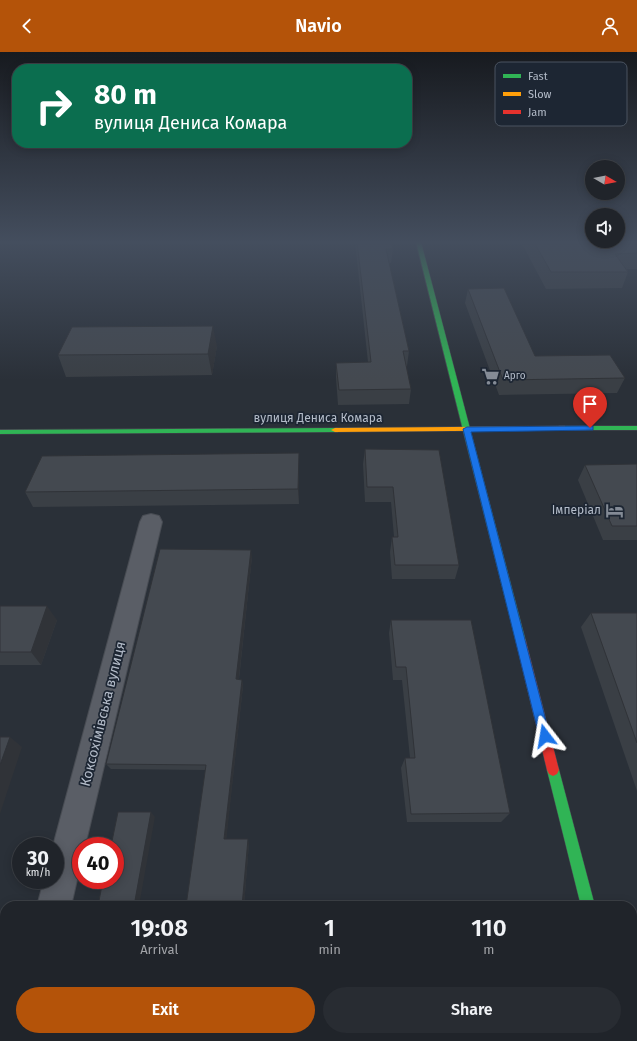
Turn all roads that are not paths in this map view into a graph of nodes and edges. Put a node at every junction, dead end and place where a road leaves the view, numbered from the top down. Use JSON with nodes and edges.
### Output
{"nodes":[{"id":1,"x":430,"y":288,"type":"edge"},
{"id":2,"x":637,"y":428,"type":"edge"},
{"id":3,"x":467,"y":429,"type":"junction"},
{"id":4,"x":0,"y":432,"type":"edge"},
{"id":5,"x":151,"y":522,"type":"dead end"},
{"id":6,"x":55,"y":901,"type":"edge"},
{"id":7,"x":587,"y":901,"type":"edge"}],
"edges":[{"from":1,"to":3,"type":"street"},
{"from":2,"to":3,"type":"street","name":"вулиця Дениса Комара"},
{"from":3,"to":4,"type":"street","name":"вулиця Дениса Комара"},
{"from":3,"to":7,"type":"street"},
{"from":5,"to":6,"type":"street","name":"Коксохімівська вулиця"}]}
